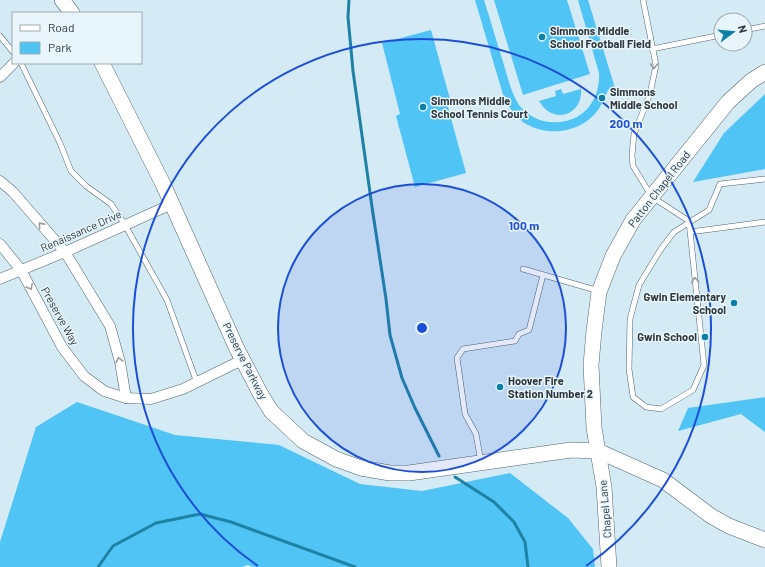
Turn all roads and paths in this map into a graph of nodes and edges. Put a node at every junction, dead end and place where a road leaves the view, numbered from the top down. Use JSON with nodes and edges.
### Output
{"nodes":[{"id":1,"x":62,"y":0,"type":"edge"},
{"id":2,"x":643,"y":0,"type":"edge"},
{"id":3,"x":71,"y":12,"type":"edge"},
{"id":4,"x":765,"y":26,"type":"edge"},
{"id":5,"x":753,"y":28,"type":"edge"},
{"id":6,"x":0,"y":36,"type":"edge"},
{"id":7,"x":713,"y":37,"type":"edge"},
{"id":8,"x":652,"y":49,"type":"junction"},
{"id":9,"x":12,"y":51,"type":"edge"},
{"id":10,"x":13,"y":64,"type":"edge"},
{"id":11,"x":21,"y":64,"type":"edge"},
{"id":12,"x":103,"y":64,"type":"edge"},
{"id":13,"x":765,"y":72,"type":"edge"},
{"id":14,"x":0,"y":77,"type":"edge"},
{"id":15,"x":765,"y":179,"type":"edge"},
{"id":16,"x":0,"y":181,"type":"edge"},
{"id":17,"x":652,"y":197,"type":"junction"},
{"id":18,"x":172,"y":204,"type":"junction"},
{"id":19,"x":689,"y":221,"type":"junction"},
{"id":20,"x":765,"y":222,"type":"edge"},
{"id":21,"x":125,"y":225,"type":"junction"},
{"id":22,"x":690,"y":232,"type":"junction"},
{"id":23,"x":0,"y":244,"type":"edge"},
{"id":24,"x":65,"y":252,"type":"junction"},
{"id":25,"x":523,"y":269,"type":"dead end"},
{"id":26,"x":21,"y":270,"type":"junction"},
{"id":27,"x":543,"y":275,"type":"junction"},
{"id":28,"x":0,"y":279,"type":"edge"},
{"id":29,"x":599,"y":292,"type":"junction"},
{"id":30,"x":242,"y":360,"type":"junction"},
{"id":31,"x":196,"y":382,"type":"junction"},
{"id":32,"x":126,"y":398,"type":"junction"},
{"id":33,"x":598,"y":451,"type":"junction"},
{"id":34,"x":482,"y":463,"type":"junction"},
{"id":35,"x":765,"y":540,"type":"edge"},
{"id":36,"x":609,"y":567,"type":"edge"}],
"edges":[{"from":1,"to":3,"type":"street"},
{"from":2,"to":8,"type":"lane"},
{"from":4,"to":5,"type":"lane"},
{"from":6,"to":9,"type":"lane"},
{"from":7,"to":8,"type":"lane"},
{"from":8,"to":17,"type":"lane","one_way":true},
{"from":10,"to":14,"type":"street"},
{"from":11,"to":21,"type":"lane"},
{"from":12,"to":18,"type":"street","name":"Preserve Parkway"},
{"from":13,"to":17,"type":"street","name":"Patton Chapel Road"},
{"from":15,"to":19,"type":"lane"},
{"from":24,"to":16,"type":"street","one_way":true},
{"from":17,"to":19,"type":"lane"},
{"from":17,"to":29,"type":"street","name":"Patton Chapel Road"},
{"from":18,"to":21,"type":"street","name":"Renaissance Drive"},
{"from":18,"to":30,"type":"street","name":"Preserve Parkway"},
{"from":19,"to":22,"type":"lane"},
{"from":19,"to":22,"type":"lane","one_way":true},
{"from":20,"to":22,"type":"lane"},
{"from":21,"to":24,"type":"street","name":"Renaissance Drive"},
{"from":21,"to":31,"type":"lane"},
{"from":23,"to":26,"type":"street","name":"Preserve Way"},
{"from":24,"to":26,"type":"street","name":"Renaissance Drive"},
{"from":32,"to":24,"type":"street","one_way":true},
{"from":25,"to":27,"type":"lane"},
{"from":26,"to":28,"type":"street","name":"Renaissance Drive"},
{"from":26,"to":32,"type":"street","name":"Preserve Way","one_way":true},
{"from":27,"to":29,"type":"lane"},
{"from":27,"to":34,"type":"lane"},
{"from":29,"to":33,"type":"street","name":"Patton Chapel Road"},
{"from":30,"to":31,"type":"street","name":"Preserve Way"},
{"from":30,"to":34,"type":"street","name":"Preserve Parkway"},
{"from":31,"to":32,"type":"street","name":"Preserve Way"},
{"from":33,"to":34,"type":"street","name":"Preserve Parkway"},
{"from":33,"to":35,"type":"street"},
{"from":33,"to":36,"type":"street","name":"Chapel Lane"}]}
